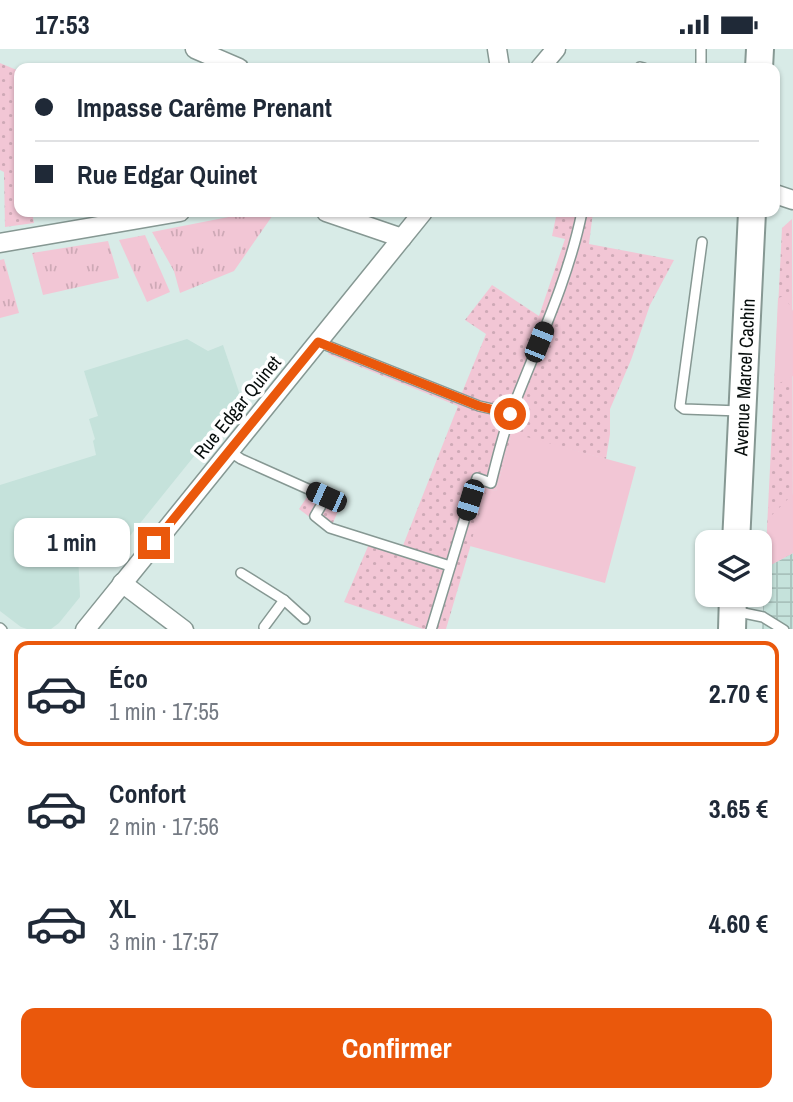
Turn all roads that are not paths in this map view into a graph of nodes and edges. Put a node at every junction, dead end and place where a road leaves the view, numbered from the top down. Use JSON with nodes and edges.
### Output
{"nodes":[{"id":1,"x":195,"y":49,"type":"edge"},
{"id":2,"x":556,"y":49,"type":"edge"},
{"id":3,"x":227,"y":63,"type":"edge"},
{"id":4,"x":544,"y":63,"type":"edge"},
{"id":5,"x":151,"y":217,"type":"edge"},
{"id":6,"x":341,"y":217,"type":"edge"},
{"id":7,"x":419,"y":217,"type":"edge"},
{"id":8,"x":581,"y":217,"type":"edge"},
{"id":9,"x":752,"y":217,"type":"edge"},
{"id":10,"x":402,"y":237,"type":"junction"},
{"id":11,"x":702,"y":242,"type":"dead end"},
{"id":12,"x":0,"y":243,"type":"edge"},
{"id":13,"x":318,"y":342,"type":"junction"},
{"id":14,"x":742,"y":412,"type":"junction"},
{"id":15,"x":510,"y":414,"type":"junction"},
{"id":16,"x":229,"y":451,"type":"junction"},
{"id":17,"x":737,"y":530,"type":"edge"},
{"id":18,"x":450,"y":566,"type":"junction"},
{"id":19,"x":241,"y":573,"type":"dead end"},
{"id":20,"x":122,"y":583,"type":"junction"},
{"id":21,"x":284,"y":600,"type":"junction"},
{"id":22,"x":733,"y":612,"type":"edge"},
{"id":23,"x":305,"y":619,"type":"dead end"},
{"id":24,"x":264,"y":627,"type":"dead end"},
{"id":25,"x":85,"y":629,"type":"edge"},
{"id":26,"x":184,"y":629,"type":"edge"},
{"id":27,"x":431,"y":629,"type":"edge"},
{"id":28,"x":784,"y":629,"type":"edge"}],
"edges":[{"from":1,"to":3,"type":"street"},
{"from":2,"to":4,"type":"street"},
{"from":5,"to":12,"type":"street"},
{"from":6,"to":10,"type":"street"},
{"from":7,"to":10,"type":"street","name":"Rue Edgar Quinet"},
{"from":8,"to":15,"type":"lane"},
{"from":9,"to":14,"type":"street","name":"Avenue Marcel Cachin"},
{"from":10,"to":13,"type":"street","name":"Rue Edgar Quinet"},
{"from":11,"to":14,"type":"lane"},
{"from":13,"to":15,"type":"lane"},
{"from":13,"to":16,"type":"street","name":"Rue Edgar Quinet"},
{"from":14,"to":17,"type":"street","name":"Avenue Marcel Cachin"},
{"from":15,"to":18,"type":"lane"},
{"from":16,"to":18,"type":"lane"},
{"from":16,"to":20,"type":"street","name":"Rue Edgar Quinet"},
{"from":18,"to":27,"type":"lane"},
{"from":19,"to":21,"type":"lane"},
{"from":20,"to":25,"type":"street","name":"Rue Edgar Quinet"},
{"from":20,"to":26,"type":"street"},
{"from":21,"to":23,"type":"lane"},
{"from":21,"to":24,"type":"lane"},
{"from":22,"to":28,"type":"lane"}]}
